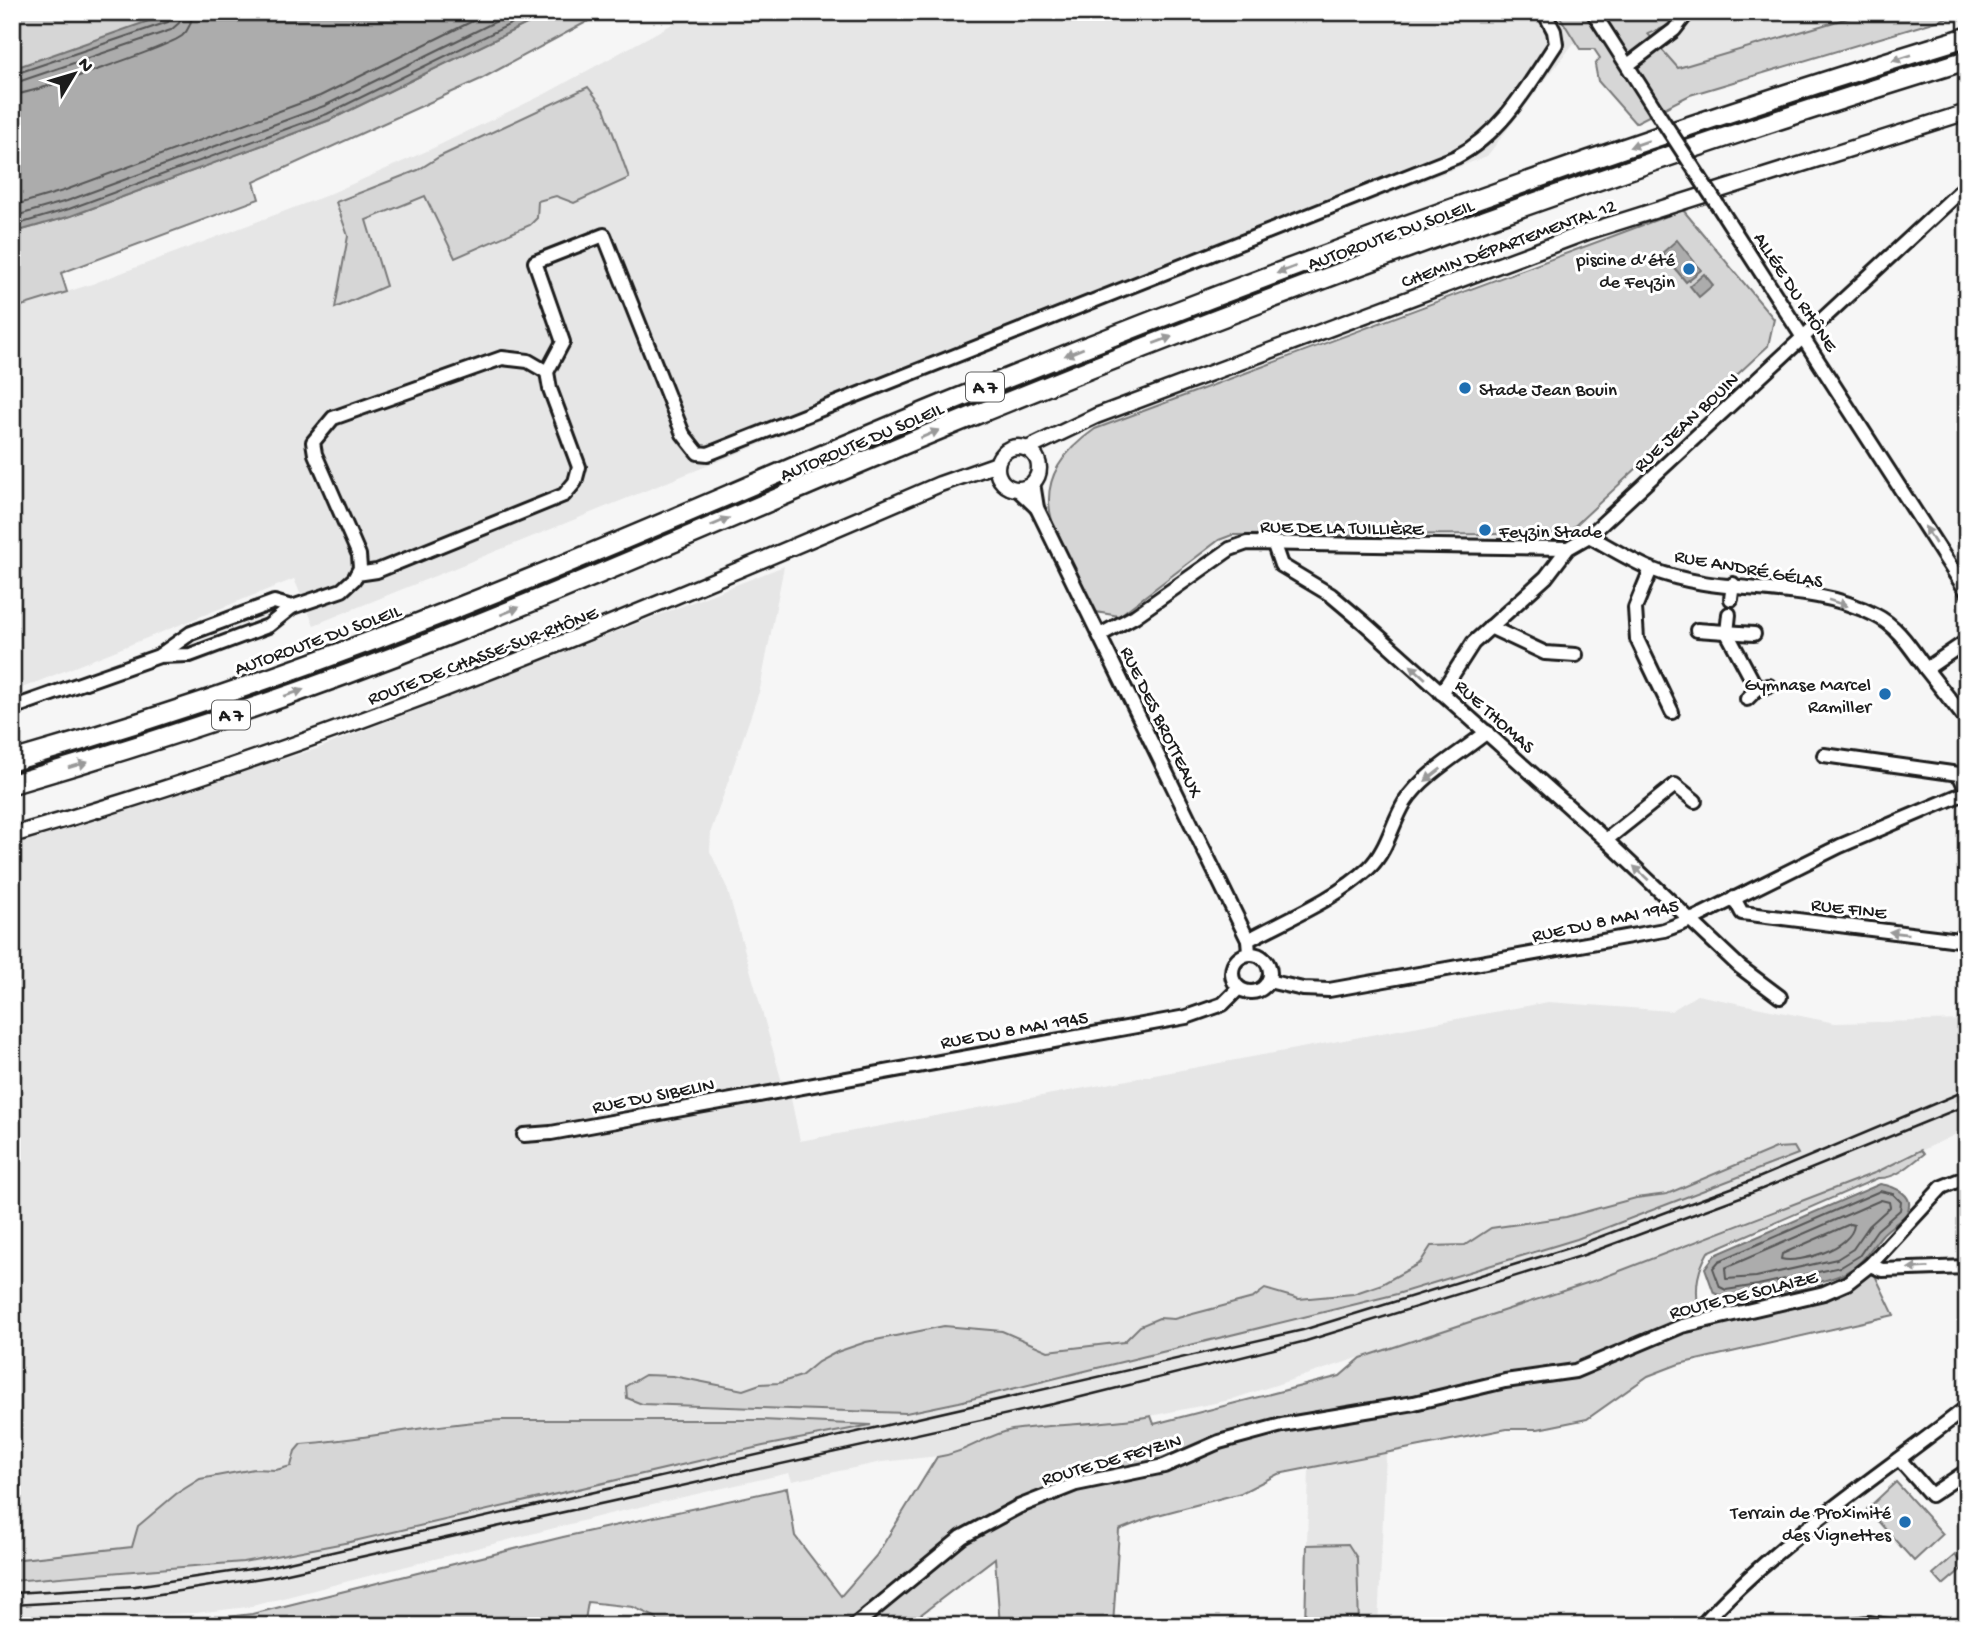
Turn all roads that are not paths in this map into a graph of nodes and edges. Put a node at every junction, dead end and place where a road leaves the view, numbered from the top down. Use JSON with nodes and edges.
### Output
{"nodes":[{"id":1,"x":1544,"y":12,"type":"edge"},
{"id":2,"x":1593,"y":12,"type":"edge"},
{"id":3,"x":1688,"y":12,"type":"edge"},
{"id":4,"x":1967,"y":37,"type":"edge"},
{"id":5,"x":1967,"y":60,"type":"edge"},
{"id":6,"x":1628,"y":65,"type":"junction"},
{"id":7,"x":1967,"y":112,"type":"edge"},
{"id":8,"x":1967,"y":185,"type":"edge"},
{"id":9,"x":1805,"y":337,"type":"junction"},
{"id":10,"x":548,"y":372,"type":"junction"},
{"id":11,"x":1069,"y":429,"type":"junction"},
{"id":12,"x":1027,"y":449,"type":"junction"},
{"id":13,"x":998,"y":464,"type":"junction"},
{"id":14,"x":1039,"y":465,"type":"junction"},
{"id":15,"x":954,"y":479,"type":"junction"},
{"id":16,"x":1000,"y":480,"type":"junction"},
{"id":17,"x":1033,"y":483,"type":"junction"},
{"id":18,"x":1018,"y":490,"type":"junction"},
{"id":19,"x":1037,"y":508,"type":"junction"},
{"id":20,"x":1589,"y":536,"type":"junction"},
{"id":21,"x":1274,"y":545,"type":"junction"},
{"id":22,"x":1568,"y":548,"type":"junction"},
{"id":23,"x":1651,"y":569,"type":"junction"},
{"id":24,"x":357,"y":573,"type":"junction"},
{"id":25,"x":1733,"y":584,"type":"junction"},
{"id":26,"x":1967,"y":593,"type":"edge"},
{"id":27,"x":1731,"y":599,"type":"dead end"},
{"id":28,"x":292,"y":607,"type":"junction"},
{"id":29,"x":1729,"y":614,"type":"dead end"},
{"id":30,"x":1490,"y":627,"type":"junction"},
{"id":31,"x":1697,"y":630,"type":"dead end"},
{"id":32,"x":1727,"y":633,"type":"junction"},
{"id":33,"x":1754,"y":634,"type":"dead end"},
{"id":34,"x":1100,"y":635,"type":"junction"},
{"id":35,"x":1967,"y":641,"type":"edge"},
{"id":36,"x":1576,"y":654,"type":"dead end"},
{"id":37,"x":159,"y":656,"type":"junction"},
{"id":38,"x":1926,"y":669,"type":"junction"},
{"id":39,"x":1441,"y":693,"type":"junction"},
{"id":40,"x":1746,"y":699,"type":"dead end"},
{"id":41,"x":12,"y":708,"type":"edge"},
{"id":42,"x":1672,"y":712,"type":"dead end"},
{"id":43,"x":1967,"y":721,"type":"edge"},
{"id":44,"x":1487,"y":732,"type":"junction"},
{"id":45,"x":1825,"y":755,"type":"dead end"},
{"id":46,"x":12,"y":761,"type":"edge"},
{"id":47,"x":12,"y":784,"type":"edge"},
{"id":48,"x":1967,"y":791,"type":"edge"},
{"id":49,"x":1695,"y":801,"type":"dead end"},
{"id":50,"x":12,"y":835,"type":"edge"},
{"id":51,"x":1606,"y":840,"type":"junction"},
{"id":52,"x":1734,"y":898,"type":"junction"},
{"id":53,"x":1691,"y":920,"type":"junction"},
{"id":54,"x":1967,"y":941,"type":"edge"},
{"id":55,"x":1248,"y":947,"type":"junction"},
{"id":56,"x":1268,"y":981,"type":"junction"},
{"id":57,"x":1239,"y":988,"type":"junction"},
{"id":58,"x":1780,"y":997,"type":"dead end"},
{"id":59,"x":789,"y":1088,"type":"joint"},
{"id":60,"x":524,"y":1135,"type":"dead end"},
{"id":61,"x":1967,"y":1177,"type":"edge"},
{"id":62,"x":1870,"y":1265,"type":"junction"},
{"id":63,"x":1967,"y":1267,"type":"edge"},
{"id":64,"x":1536,"y":1378,"type":"joint"},
{"id":65,"x":1967,"y":1407,"type":"edge"},
{"id":66,"x":1899,"y":1459,"type":"junction"},
{"id":67,"x":1967,"y":1471,"type":"edge"},
{"id":68,"x":854,"y":1626,"type":"edge"},
{"id":69,"x":1701,"y":1626,"type":"edge"},
{"id":70,"x":1842,"y":1626,"type":"edge"},
{"id":71,"x":1888,"y":1626,"type":"edge"}],
"edges":[{"from":1,"to":10,"type":"street"},
{"from":2,"to":6,"type":"street","name":"ALLÉE DU RHÔNE"},
{"from":3,"to":6,"type":"street"},
{"from":4,"to":46,"type":"highway","name":"AUTOROUTE DU SOLEIL","number":"A 7","one_way":true},
{"from":47,"to":5,"type":"highway","name":"AUTOROUTE DU SOLEIL","number":"A 7","one_way":true},
{"from":6,"to":9,"type":"street","name":"ALLÉE DU RHÔNE","bridge":true},
{"from":7,"to":11,"type":"main road","name":"CHEMIN DÉPARTEMENTAL 12"},
{"from":8,"to":9,"type":"street","name":"RUE JEAN BOUIN"},
{"from":9,"to":20,"type":"street","name":"RUE JEAN BOUIN"},
{"from":26,"to":9,"type":"street","name":"ALLÉE DU RHÔNE","one_way":true},
{"from":10,"to":24,"type":"street"},
{"from":10,"to":24,"type":"street"},
{"from":11,"to":12,"type":"main road","name":"CHEMIN DÉPARTEMENTAL 12"},
{"from":11,"to":14,"type":"main road","name":"CHEMIN DÉPARTEMENTAL 12"},
{"from":12,"to":13,"type":"main road"},
{"from":12,"to":14,"type":"main road"},
{"from":13,"to":15,"type":"main road","name":"ROUTE DE CHASSE-SUR-RHÔNE"},
{"from":13,"to":16,"type":"main road"},
{"from":14,"to":17,"type":"main road"},
{"from":15,"to":16,"type":"main road","name":"ROUTE DE CHASSE-SUR-RHÔNE"},
{"from":15,"to":50,"type":"main road","name":"ROUTE DE CHASSE-SUR-RHÔNE"},
{"from":16,"to":18,"type":"main road"},
{"from":17,"to":18,"type":"main road"},
{"from":17,"to":19,"type":"street","name":"RUE DES BROTTEAUX"},
{"from":18,"to":19,"type":"street","name":"RUE DES BROTTEAUX"},
{"from":19,"to":34,"type":"street","name":"RUE DES BROTTEAUX"},
{"from":20,"to":22,"type":"street","name":"RUE JEAN BOUIN"},
{"from":20,"to":23,"type":"street","name":"RUE ANDRÉ GÉLAS"},
{"from":21,"to":22,"type":"street","name":"RUE DE LA TUILLIÈRE"},
{"from":21,"to":34,"type":"street","name":"RUE DE LA TUILLIÈRE"},
{"from":39,"to":21,"type":"street","name":"RUE THOMAS","one_way":true},
{"from":22,"to":30,"type":"street","name":"RUE JEAN BOUIN"},
{"from":23,"to":25,"type":"street","name":"RUE ANDRÉ GÉLAS"},
{"from":23,"to":42,"type":"street"},
{"from":24,"to":28,"type":"street"},
{"from":25,"to":27,"type":"street"},
{"from":25,"to":38,"type":"street","name":"RUE ANDRÉ GÉLAS","one_way":true},
{"from":28,"to":37,"type":"street"},
{"from":28,"to":37,"type":"street"},
{"from":29,"to":32,"type":"street"},
{"from":30,"to":36,"type":"street"},
{"from":30,"to":39,"type":"street","name":"RUE JEAN BOUIN"},
{"from":31,"to":32,"type":"street"},
{"from":32,"to":33,"type":"street"},
{"from":32,"to":40,"type":"street"},
{"from":34,"to":55,"type":"street","name":"RUE DES BROTTEAUX"},
{"from":35,"to":38,"type":"street"},
{"from":37,"to":41,"type":"street"},
{"from":38,"to":43,"type":"street","name":"RUE ANDRÉ GÉLAS"},
{"from":39,"to":44,"type":"street","name":"RUE THOMAS"},
{"from":44,"to":51,"type":"street","name":"RUE THOMAS"},
{"from":44,"to":55,"type":"street","one_way":true},
{"from":45,"to":48,"type":"street"},
{"from":48,"to":52,"type":"street","name":"RUE DU 8 MAI 1945"},
{"from":49,"to":51,"type":"street"},
{"from":53,"to":51,"type":"street","name":"RUE THOMAS","one_way":true},
{"from":52,"to":53,"type":"street","name":"RUE DU 8 MAI 1945"},
{"from":54,"to":52,"type":"street","name":"RUE FINE","one_way":true},
{"from":53,"to":56,"type":"street","name":"RUE DU 8 MAI 1945"},
{"from":53,"to":58,"type":"street","name":"RUE THOMAS"},
{"from":55,"to":56,"type":"street"},
{"from":55,"to":57,"type":"street"},
{"from":56,"to":57,"type":"street"},
{"from":57,"to":59,"type":"street","name":"RUE DU 8 MAI 1945"},
{"from":59,"to":60,"type":"street","name":"RUE DU SIBELIN"},
{"from":61,"to":62,"type":"street","name":"ROUTE DE SOLAIZE"},
{"from":63,"to":62,"type":"street","one_way":true},
{"from":62,"to":64,"type":"street","name":"ROUTE DE SOLAIZE"},
{"from":64,"to":68,"type":"street","name":"ROUTE DE FEYZIN"},
{"from":65,"to":66,"type":"street"},
{"from":66,"to":67,"type":"street"},
{"from":66,"to":69,"type":"street"},
{"from":70,"to":71,"type":"street"}]}
